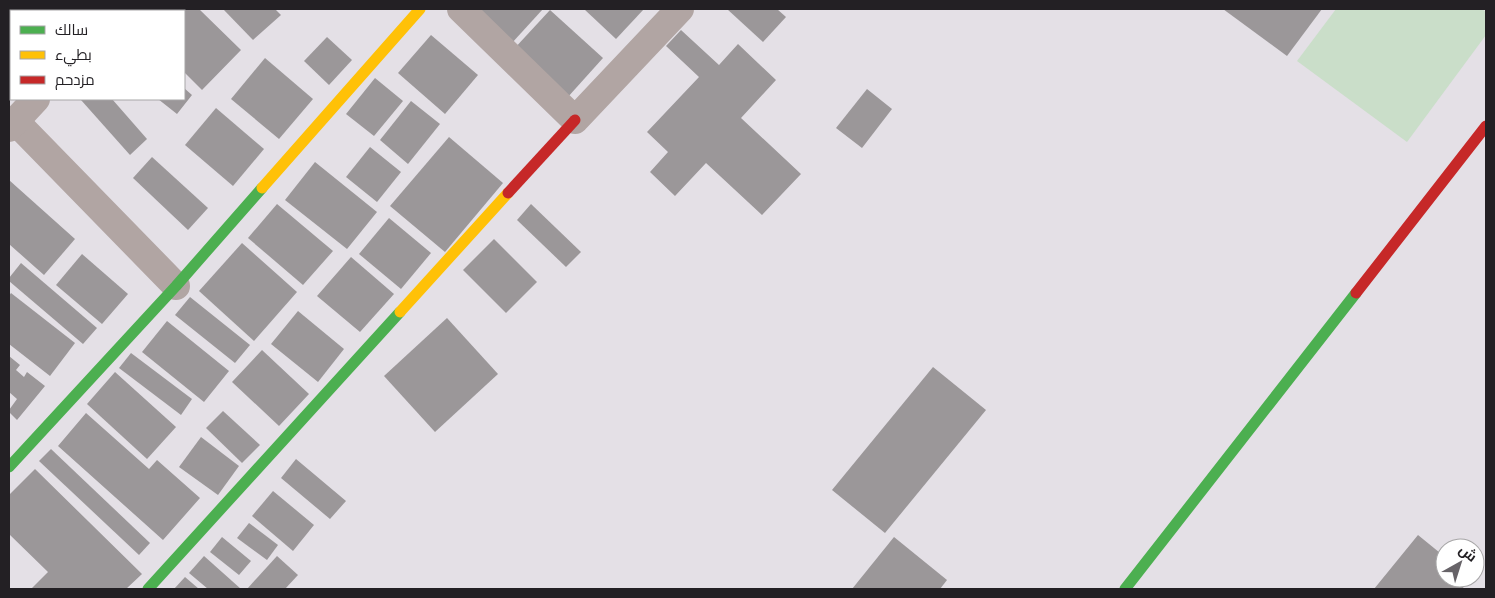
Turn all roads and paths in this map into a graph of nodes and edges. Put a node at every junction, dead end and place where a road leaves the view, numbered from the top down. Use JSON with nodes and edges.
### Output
{"nodes":[{"id":1,"x":420,"y":9,"type":"edge"},
{"id":2,"x":461,"y":9,"type":"edge"},
{"id":3,"x":680,"y":9,"type":"edge"},
{"id":4,"x":35,"y":100,"type":"edge"},
{"id":5,"x":575,"y":120,"type":"junction"},
{"id":6,"x":12,"y":124,"type":"edge"},
{"id":7,"x":1486,"y":126,"type":"edge"},
{"id":8,"x":176,"y":286,"type":"junction"},
{"id":9,"x":9,"y":467,"type":"edge"},
{"id":10,"x":148,"y":589,"type":"edge"},
{"id":11,"x":1125,"y":589,"type":"edge"}],
"edges":[{"from":1,"to":8,"type":"street"},
{"from":2,"to":5,"type":"street"},
{"from":3,"to":5,"type":"street"},
{"from":4,"to":6,"type":"street"},
{"from":5,"to":10,"type":"street"},
{"from":6,"to":8,"type":"street"},
{"from":7,"to":11,"type":"street"},
{"from":8,"to":9,"type":"street"}]}
